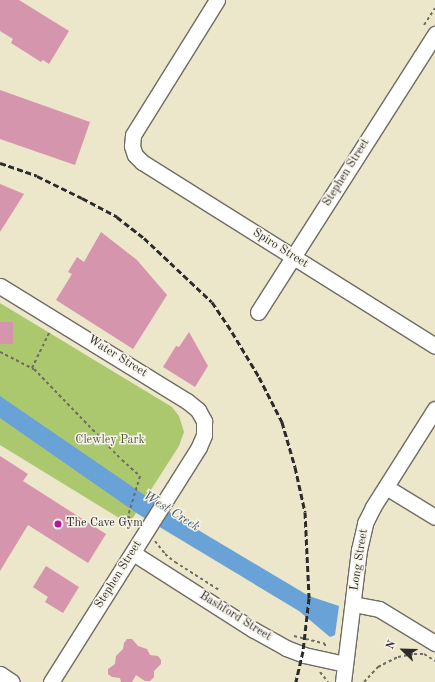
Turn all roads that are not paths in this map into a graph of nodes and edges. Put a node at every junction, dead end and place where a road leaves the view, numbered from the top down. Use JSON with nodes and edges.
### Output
{"nodes":[{"id":1,"x":217,"y":0,"type":"edge"},
{"id":2,"x":435,"y":34,"type":"edge"},
{"id":3,"x":293,"y":257,"type":"junction"},
{"id":4,"x":0,"y":286,"type":"edge"},
{"id":5,"x":258,"y":312,"type":"dead end"},
{"id":6,"x":435,"y":346,"type":"edge"},
{"id":7,"x":435,"y":409,"type":"edge"},
{"id":8,"x":199,"y":447,"type":"joint"},
{"id":9,"x":386,"y":487,"type":"junction"},
{"id":10,"x":435,"y":517,"type":"edge"},
{"id":11,"x":133,"y":553,"type":"junction"},
{"id":12,"x":353,"y":604,"type":"junction"},
{"id":13,"x":435,"y":643,"type":"edge"},
{"id":14,"x":345,"y":664,"type":"junction"},
{"id":15,"x":0,"y":674,"type":"edge"},
{"id":16,"x":12,"y":682,"type":"edge"},
{"id":17,"x":51,"y":682,"type":"edge"},
{"id":18,"x":343,"y":682,"type":"edge"}],
"edges":[{"from":1,"to":3,"type":"street","name":"Spiro Street"},
{"from":2,"to":3,"type":"street","name":"Stephen Street"},
{"from":3,"to":5,"type":"street","name":"Stephen Street"},
{"from":3,"to":6,"type":"street","name":"Spiro Street"},
{"from":4,"to":8,"type":"street","name":"Water Street"},
{"from":7,"to":9,"type":"street","name":"Long Street"},
{"from":8,"to":11,"type":"street","name":"Stephen Street"},
{"from":9,"to":10,"type":"street"},
{"from":9,"to":12,"type":"street","name":"Long Street"},
{"from":11,"to":14,"type":"street","name":"Bashford Street"},
{"from":11,"to":17,"type":"street","name":"Stephen Street"},
{"from":12,"to":13,"type":"street"},
{"from":12,"to":14,"type":"street","name":"Long Street"},
{"from":14,"to":18,"type":"street","name":"Long Street"},
{"from":15,"to":16,"type":"street"}]}
